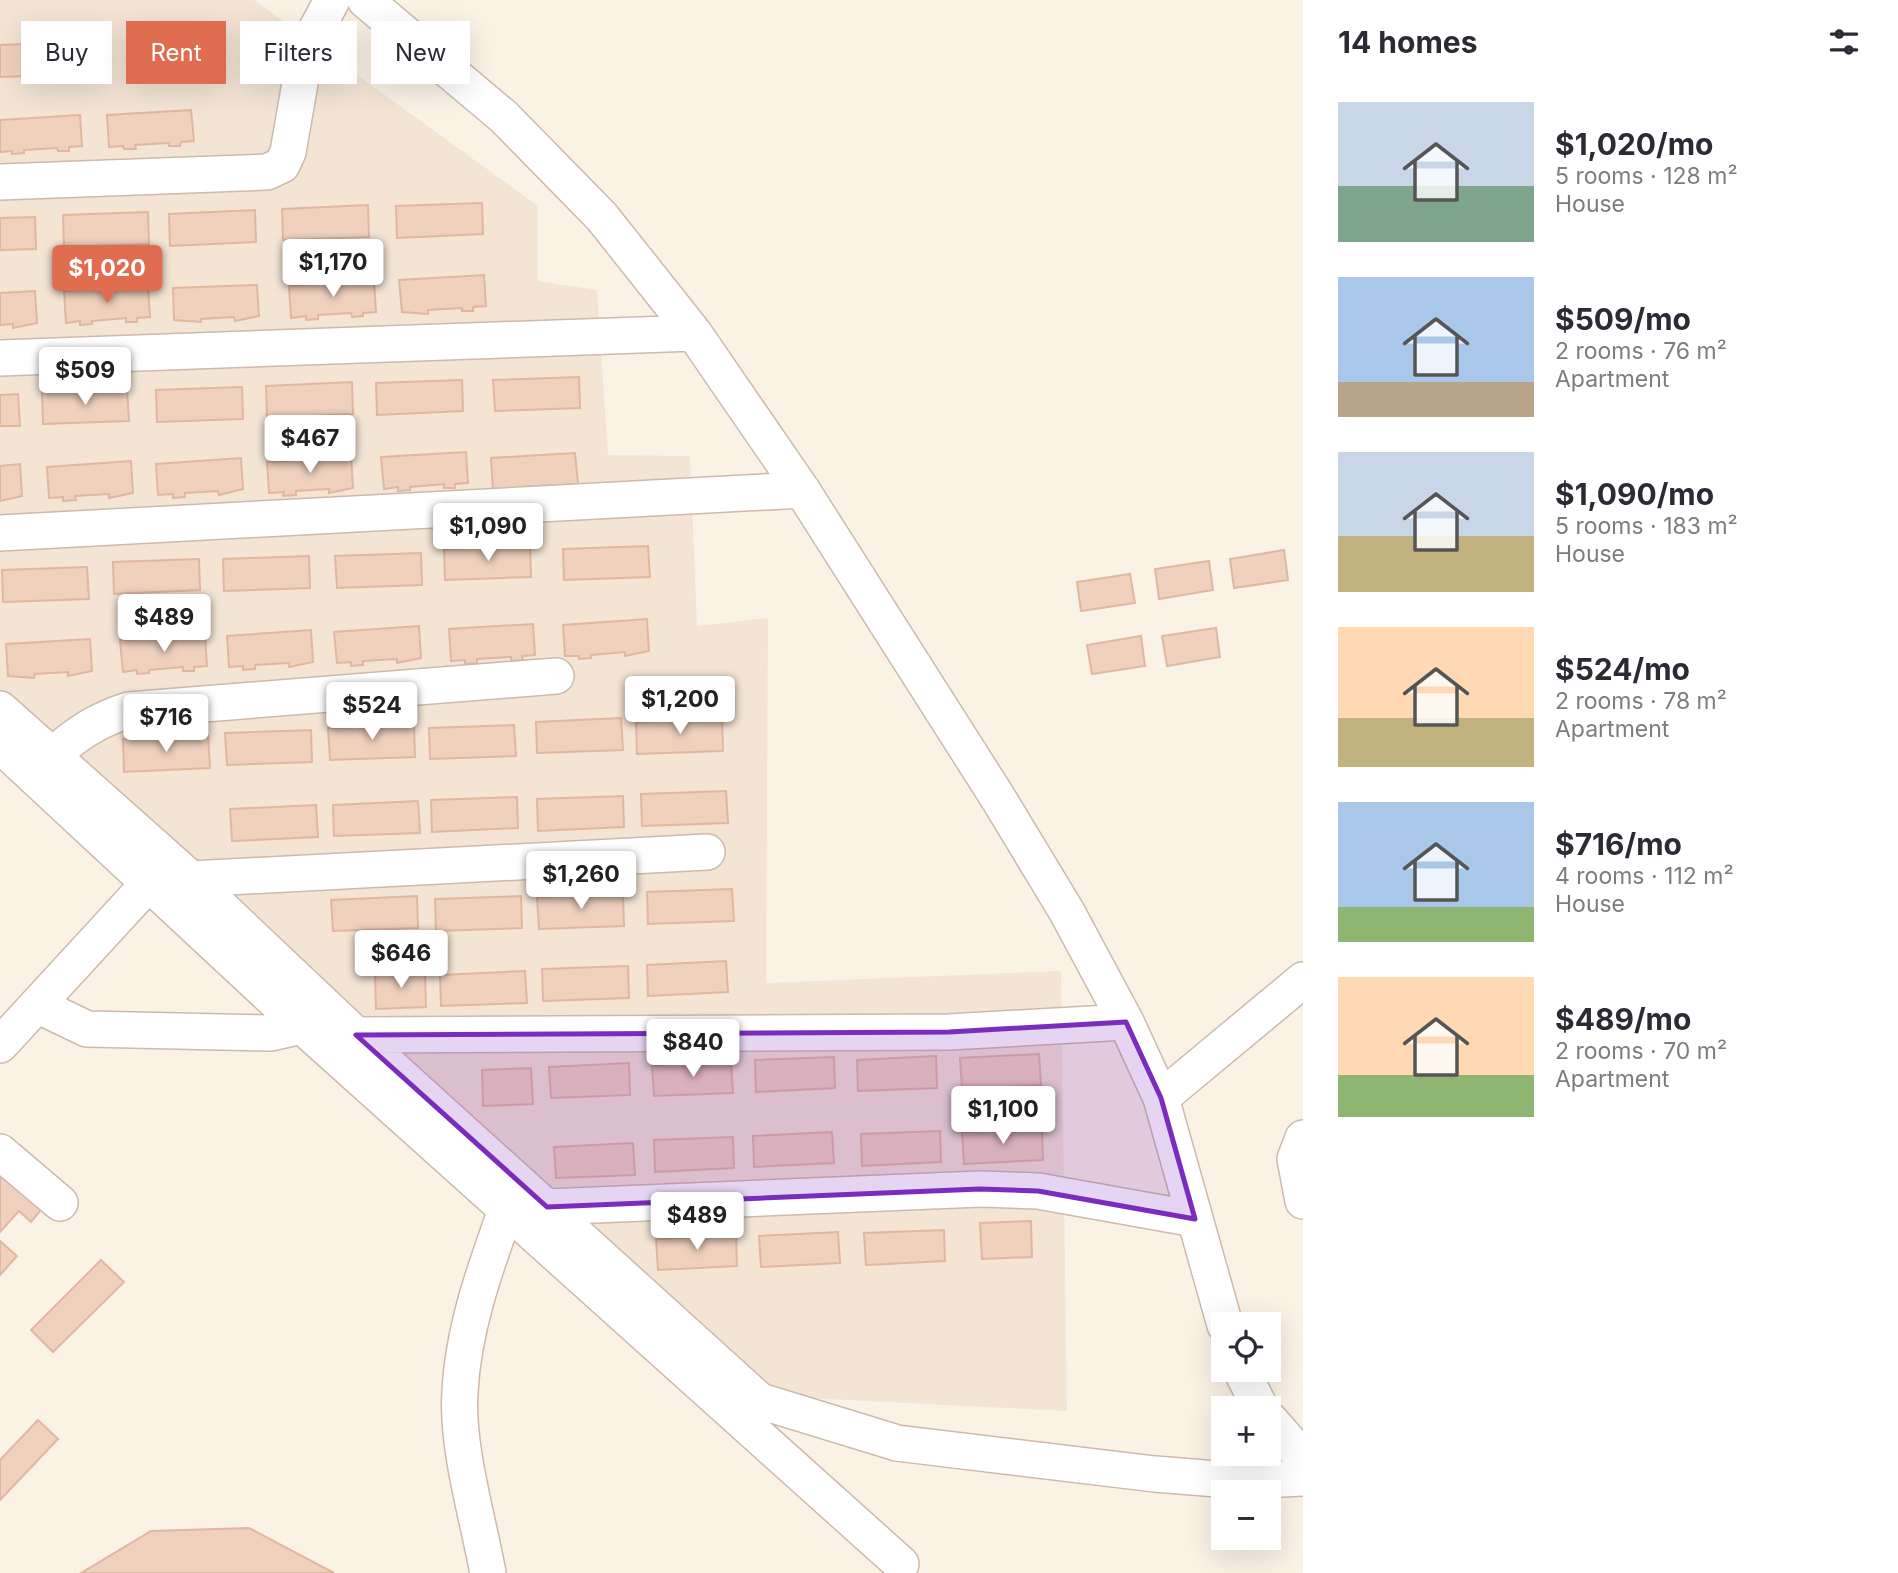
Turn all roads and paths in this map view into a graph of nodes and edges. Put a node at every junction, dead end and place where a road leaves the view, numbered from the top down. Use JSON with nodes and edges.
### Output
{"nodes":[{"id":1,"x":332,"y":0,"type":"edge"},
{"id":2,"x":365,"y":0,"type":"edge"},
{"id":3,"x":0,"y":182,"type":"edge"},
{"id":4,"x":694,"y":333,"type":"junction"},
{"id":5,"x":0,"y":358,"type":"edge"},
{"id":6,"x":802,"y":490,"type":"junction"},
{"id":7,"x":0,"y":533,"type":"edge"},
{"id":8,"x":556,"y":676,"type":"dead end"},
{"id":9,"x":0,"y":709,"type":"edge"},
{"id":10,"x":0,"y":745,"type":"edge"},
{"id":11,"x":52,"y":756,"type":"junction"},
{"id":12,"x":707,"y":852,"type":"dead end"},
{"id":13,"x":191,"y":879,"type":"junction"},
{"id":14,"x":149,"y":883,"type":"junction"},
{"id":15,"x":1303,"y":980,"type":"edge"},
{"id":16,"x":37,"y":1004,"type":"junction"},
{"id":17,"x":1126,"y":1022,"type":"junction"},
{"id":18,"x":302,"y":1026,"type":"junction"},
{"id":19,"x":356,"y":1035,"type":"junction"},
{"id":20,"x":0,"y":1045,"type":"edge"},
{"id":21,"x":1161,"y":1098,"type":"junction"},
{"id":22,"x":1303,"y":1138,"type":"edge"},
{"id":23,"x":0,"y":1152,"type":"edge"},
{"id":24,"x":1303,"y":1201,"type":"edge"},
{"id":25,"x":60,"y":1203,"type":"dead end"},
{"id":26,"x":547,"y":1208,"type":"junction"},
{"id":27,"x":506,"y":1210,"type":"junction"},
{"id":28,"x":1195,"y":1219,"type":"junction"},
{"id":29,"x":1221,"y":1312,"type":"edge"},
{"id":30,"x":1281,"y":1433,"type":"edge"},
{"id":31,"x":1303,"y":1458,"type":"edge"},
{"id":32,"x":1303,"y":1478,"type":"edge"},
{"id":33,"x":901,"y":1563,"type":"dead end"},
{"id":34,"x":488,"y":1573,"type":"edge"}],
"edges":[{"from":1,"to":3,"type":"street"},
{"from":2,"to":4,"type":"street"},
{"from":4,"to":5,"type":"street"},
{"from":4,"to":6,"type":"street"},
{"from":6,"to":7,"type":"street"},
{"from":6,"to":17,"type":"street"},
{"from":8,"to":11,"type":"street"},
{"from":9,"to":11,"type":"street"},
{"from":10,"to":14,"type":"street"},
{"from":11,"to":13,"type":"street"},
{"from":12,"to":13,"type":"street"},
{"from":13,"to":19,"type":"street"},
{"from":14,"to":16,"type":"street"},
{"from":14,"to":18,"type":"street"},
{"from":15,"to":21,"type":"street"},
{"from":16,"to":18,"type":"street"},
{"from":16,"to":20,"type":"street"},
{"from":17,"to":19,"type":"street"},
{"from":17,"to":21,"type":"street"},
{"from":18,"to":27,"type":"street"},
{"from":19,"to":26,"type":"street"},
{"from":21,"to":28,"type":"street"},
{"from":22,"to":24,"type":"street"},
{"from":23,"to":25,"type":"street"},
{"from":26,"to":28,"type":"street"},
{"from":26,"to":32,"type":"street"},
{"from":27,"to":33,"type":"street"},
{"from":27,"to":34,"type":"street"},
{"from":28,"to":29,"type":"street"},
{"from":30,"to":31,"type":"street"}]}
